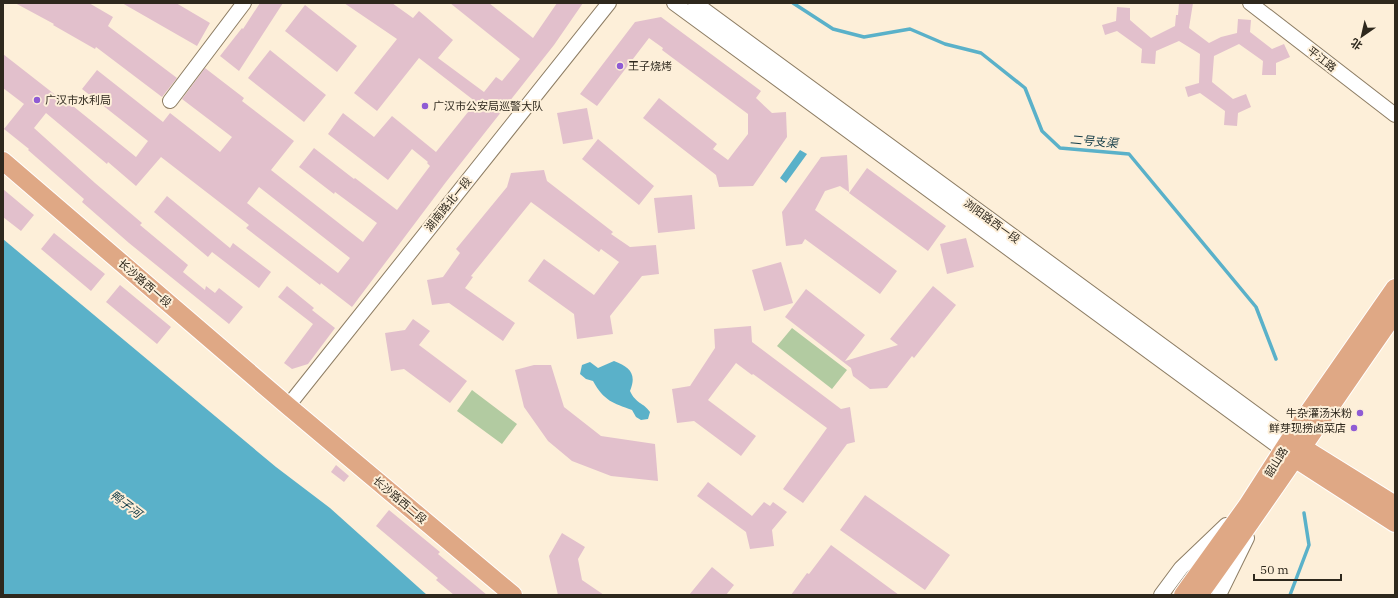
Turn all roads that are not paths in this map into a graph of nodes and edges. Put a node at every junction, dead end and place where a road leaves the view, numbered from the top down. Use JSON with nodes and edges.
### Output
{"nodes":[{"id":1,"x":244,"y":3,"type":"edge"},
{"id":2,"x":609,"y":3,"type":"edge"},
{"id":3,"x":674,"y":3,"type":"edge"},
{"id":4,"x":695,"y":3,"type":"edge"},
{"id":5,"x":1250,"y":3,"type":"edge"},
{"id":6,"x":170,"y":101,"type":"dead end"},
{"id":7,"x":1395,"y":115,"type":"edge"},
{"id":8,"x":3,"y":161,"type":"edge"},
{"id":9,"x":1395,"y":288,"type":"edge"},
{"id":10,"x":1395,"y":313,"type":"edge"},
{"id":11,"x":288,"y":406,"type":"junction"},
{"id":12,"x":1292,"y":449,"type":"junction"},
{"id":13,"x":1395,"y":505,"type":"edge"},
{"id":14,"x":1254,"y":507,"type":"junction"},
{"id":15,"x":1395,"y":523,"type":"edge"},
{"id":16,"x":513,"y":595,"type":"edge"},
{"id":17,"x":1161,"y":595,"type":"edge"},
{"id":18,"x":1183,"y":595,"type":"edge"},
{"id":19,"x":1200,"y":595,"type":"edge"},
{"id":20,"x":1219,"y":595,"type":"edge"}],
"edges":[{"from":1,"to":6,"type":"street"},
{"from":2,"to":11,"type":"street","name":"湖南路北一段"},
{"from":3,"to":12,"type":"street"},
{"from":4,"to":12,"type":"street","name":"浏阳路西一段"},
{"from":5,"to":7,"type":"street","name":"平江路"},
{"from":8,"to":11,"type":"main road","name":"长沙路西一段"},
{"from":9,"to":12,"type":"main road","name":"韶山路"},
{"from":10,"to":12,"type":"main road","name":"韶山路"},
{"from":11,"to":16,"type":"main road","name":"长沙路西二段"},
{"from":12,"to":13,"type":"main road"},
{"from":12,"to":14,"type":"main road","name":"韶山路"},
{"from":12,"to":15,"type":"main road"},
{"from":14,"to":17,"type":"street"},
{"from":14,"to":18,"type":"main road","name":"韶山路"},
{"from":14,"to":19,"type":"main road","name":"韶山路"},
{"from":14,"to":20,"type":"street"}]}
